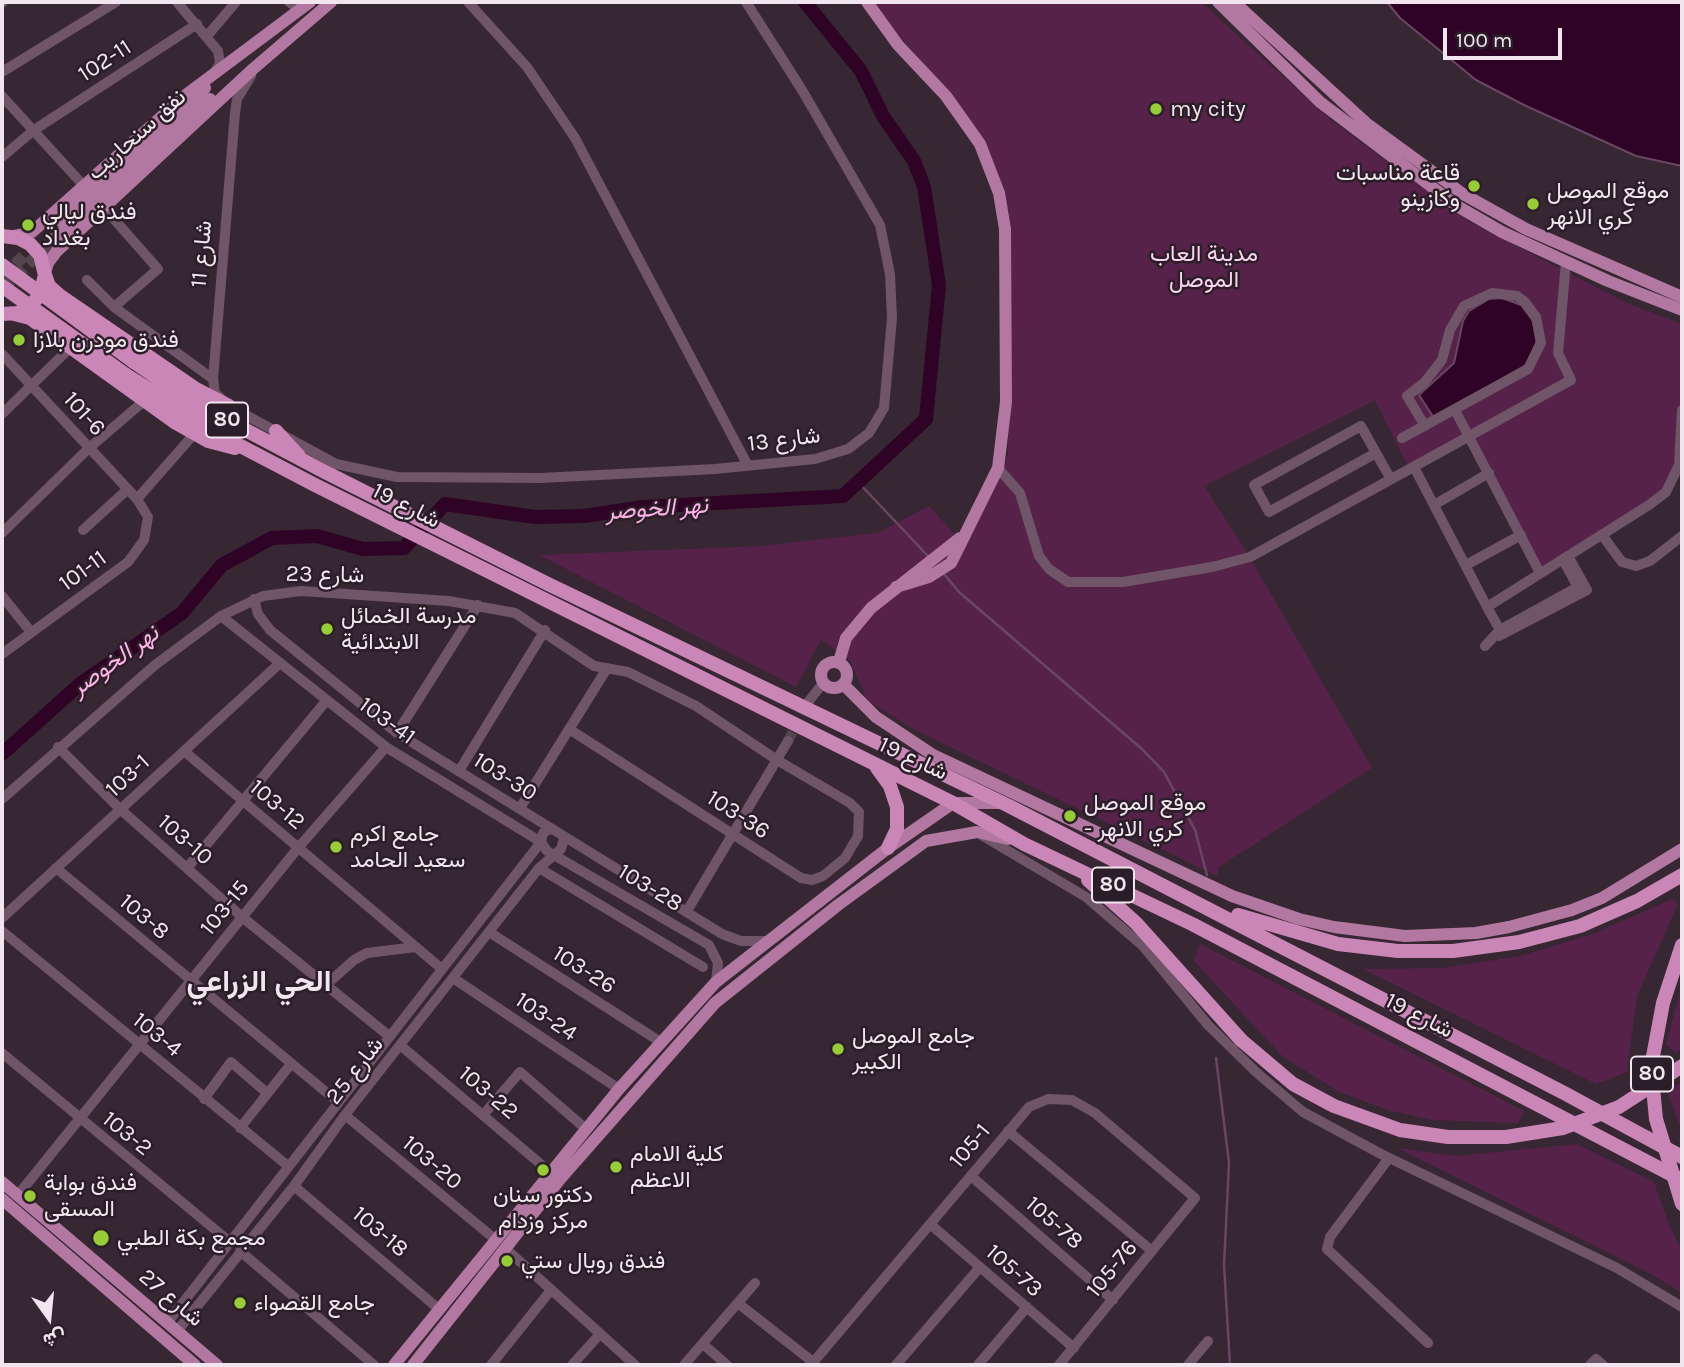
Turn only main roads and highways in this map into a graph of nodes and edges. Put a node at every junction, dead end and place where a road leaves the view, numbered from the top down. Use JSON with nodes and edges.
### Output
{"nodes":[{"id":1,"x":331,"y":2,"type":"edge"},
{"id":2,"x":867,"y":2,"type":"edge"},
{"id":3,"x":1218,"y":2,"type":"edge"},
{"id":4,"x":1234,"y":2,"type":"edge"},
{"id":5,"x":305,"y":6,"type":"edge"},
{"id":6,"x":242,"y":51,"type":"junction"},
{"id":7,"x":1288,"y":61,"type":"junction"},
{"id":8,"x":253,"y":69,"type":"junction"},
{"id":9,"x":54,"y":234,"type":"junction"},
{"id":10,"x":5,"y":236,"type":"edge"},
{"id":11,"x":2,"y":265,"type":"edge"},
{"id":12,"x":45,"y":274,"type":"junction"},
{"id":13,"x":2,"y":286,"type":"edge"},
{"id":14,"x":1682,"y":297,"type":"edge"},
{"id":15,"x":1682,"y":310,"type":"edge"},
{"id":16,"x":8,"y":314,"type":"edge"},
{"id":17,"x":229,"y":407,"type":"road end"},
{"id":18,"x":275,"y":431,"type":"road end"},
{"id":19,"x":259,"y":455,"type":"junction"},
{"id":20,"x":308,"y":464,"type":"junction"},
{"id":21,"x":962,"y":535,"type":"junction"},
{"id":22,"x":925,"y":572,"type":"junction"},
{"id":23,"x":839,"y":662,"type":"junction"},
{"id":24,"x":844,"y":684,"type":"junction"},
{"id":25,"x":876,"y":767,"type":"junction"},
{"id":26,"x":953,"y":803,"type":"junction"},
{"id":27,"x":1010,"y":806,"type":"junction"},
{"id":28,"x":918,"y":826,"type":"junction"},
{"id":29,"x":1099,"y":835,"type":"junction"},
{"id":30,"x":926,"y":841,"type":"junction"},
{"id":31,"x":1024,"y":844,"type":"junction"},
{"id":32,"x":888,"y":848,"type":"junction"},
{"id":33,"x":1091,"y":848,"type":"junction"},
{"id":34,"x":1682,"y":849,"type":"edge"},
{"id":35,"x":1054,"y":858,"type":"junction"},
{"id":36,"x":1682,"y":874,"type":"edge"},
{"id":37,"x":1181,"y":894,"type":"junction"},
{"id":38,"x":1682,"y":945,"type":"edge"},
{"id":39,"x":1682,"y":1066,"type":"edge"},
{"id":40,"x":1682,"y":1157,"type":"edge"},
{"id":41,"x":1682,"y":1181,"type":"edge"},
{"id":42,"x":2,"y":1182,"type":"edge"},
{"id":43,"x":2,"y":1199,"type":"edge"},
{"id":44,"x":1682,"y":1204,"type":"edge"},
{"id":45,"x":195,"y":1365,"type":"edge"},
{"id":46,"x":217,"y":1365,"type":"edge"},
{"id":47,"x":394,"y":1365,"type":"edge"},
{"id":48,"x":413,"y":1365,"type":"edge"}],
"edges":[{"from":1,"to":8,"type":"main road","name":"شارع 11"},
{"from":2,"to":21,"type":"main road"},
{"from":3,"to":7,"type":"main road"},
{"from":4,"to":7,"type":"main road"},
{"from":5,"to":6,"type":"main road","name":"شارع 11"},
{"from":6,"to":9,"type":"main road","name":"نفق سنحاريب"},
{"from":6,"to":9,"type":"main road","name":"شارع 11"},
{"from":7,"to":14,"type":"main road"},
{"from":7,"to":15,"type":"main road"},
{"from":8,"to":9,"type":"main road","name":"نفق سنحاريب"},
{"from":8,"to":9,"type":"main road","name":"شارع 11"},
{"from":9,"to":10,"type":"main road","name":"شارع 11"},
{"from":9,"to":12,"type":"main road","name":"شارع 11"},
{"from":10,"to":12,"type":"highway"},
{"from":11,"to":20,"type":"highway","name":"شارع 19","number":"80","bridge":true},
{"from":12,"to":16,"type":"highway"},
{"from":12,"to":17,"type":"highway"},
{"from":13,"to":19,"type":"highway","name":"شارع 19","number":"80","bridge":true},
{"from":16,"to":19,"type":"highway"},
{"from":18,"to":20,"type":"highway"},
{"from":19,"to":25,"type":"highway","name":"شارع 19","number":"80"},
{"from":20,"to":27,"type":"highway","name":"شارع 19","number":"80"},
{"from":21,"to":22,"type":"main road"},
{"from":21,"to":22,"type":"main road"},
{"from":22,"to":23,"type":"main road"},
{"from":23,"to":24,"type":"main road"},
{"from":23,"to":24,"type":"main road"},
{"from":24,"to":29,"type":"main road"},
{"from":25,"to":26,"type":"highway","name":"شارع 19","number":"80"},
{"from":25,"to":32,"type":"highway"},
{"from":26,"to":27,"type":"main road"},
{"from":26,"to":28,"type":"main road"},
{"from":26,"to":31,"type":"highway","name":"شارع 19","number":"80"},
{"from":27,"to":33,"type":"highway","name":"شارع 19","number":"80"},
{"from":28,"to":30,"type":"main road"},
{"from":28,"to":32,"type":"main road"},
{"from":29,"to":33,"type":"highway"},
{"from":29,"to":34,"type":"main road"},
{"from":30,"to":31,"type":"main road"},
{"from":30,"to":48,"type":"main road"},
{"from":31,"to":35,"type":"highway","name":"شارع 19","number":"80"},
{"from":32,"to":47,"type":"main road"},
{"from":33,"to":37,"type":"highway","name":"شارع 19","number":"80"},
{"from":35,"to":39,"type":"highway","bridge":true},
{"from":35,"to":41,"type":"highway","name":"شارع 19","number":"80"},
{"from":36,"to":37,"type":"highway"},
{"from":37,"to":40,"type":"highway","name":"شارع 19","number":"80"},
{"from":38,"to":44,"type":"highway","number":"80","bridge":true},
{"from":42,"to":46,"type":"main road","name":"شارع 27"},
{"from":43,"to":45,"type":"main road","name":"شارع 27"}]}
